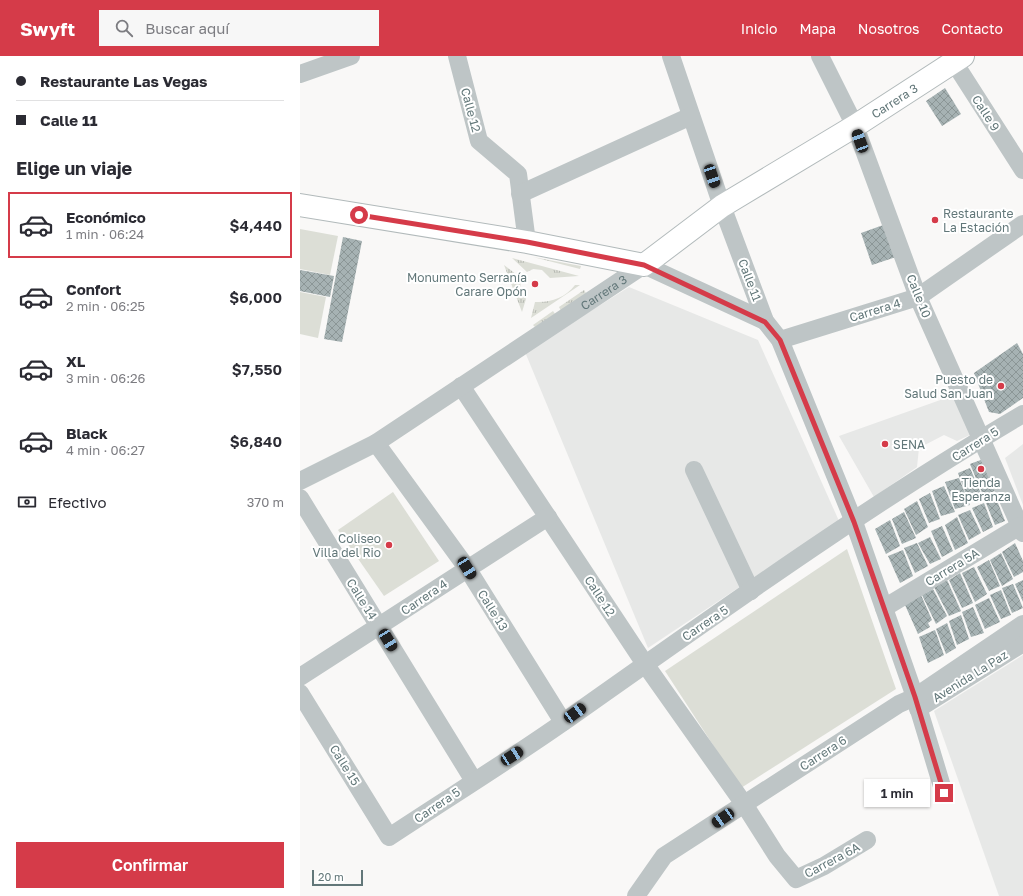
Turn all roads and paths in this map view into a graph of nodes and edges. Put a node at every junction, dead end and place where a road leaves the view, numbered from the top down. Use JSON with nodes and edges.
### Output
{"nodes":[{"id":1,"x":351,"y":56,"type":"edge"},
{"id":2,"x":457,"y":56,"type":"edge"},
{"id":3,"x":671,"y":56,"type":"edge"},
{"id":4,"x":820,"y":56,"type":"edge"},
{"id":5,"x":955,"y":58,"type":"edge"},
{"id":6,"x":300,"y":74,"type":"edge"},
{"id":7,"x":691,"y":116,"type":"junction"},
{"id":8,"x":855,"y":126,"type":"junction"},
{"id":9,"x":1023,"y":170,"type":"edge"},
{"id":10,"x":520,"y":194,"type":"junction"},
{"id":11,"x":300,"y":205,"type":"edge"},
{"id":12,"x":722,"y":206,"type":"junction"},
{"id":13,"x":1023,"y":224,"type":"edge"},
{"id":14,"x":527,"y":242,"type":"junction"},
{"id":15,"x":644,"y":265,"type":"junction"},
{"id":16,"x":918,"y":297,"type":"junction"},
{"id":17,"x":765,"y":322,"type":"junction"},
{"id":18,"x":780,"y":340,"type":"junction"},
{"id":19,"x":461,"y":386,"type":"junction"},
{"id":20,"x":1023,"y":414,"type":"edge"},
{"id":21,"x":980,"y":440,"type":"junction"},
{"id":22,"x":376,"y":443,"type":"junction"},
{"id":23,"x":694,"y":470,"type":"dead end"},
{"id":24,"x":300,"y":481,"type":"edge"},
{"id":25,"x":300,"y":498,"type":"edge"},
{"id":26,"x":548,"y":517,"type":"junction"},
{"id":27,"x":854,"y":522,"type":"junction"},
{"id":28,"x":1021,"y":530,"type":"edge"},
{"id":29,"x":467,"y":568,"type":"junction"},
{"id":30,"x":751,"y":591,"type":"junction"},
{"id":31,"x":884,"y":608,"type":"junction"},
{"id":32,"x":1023,"y":624,"type":"edge"},
{"id":33,"x":380,"y":627,"type":"junction"},
{"id":34,"x":1023,"y":643,"type":"edge"},
{"id":35,"x":645,"y":664,"type":"junction"},
{"id":36,"x":300,"y":677,"type":"edge"},
{"id":37,"x":300,"y":693,"type":"edge"},
{"id":38,"x":916,"y":703,"type":"junction"},
{"id":39,"x":563,"y":722,"type":"junction"},
{"id":40,"x":474,"y":781,"type":"junction"},
{"id":41,"x":944,"y":793,"type":"dead end"},
{"id":42,"x":744,"y":804,"type":"junction"},
{"id":43,"x":390,"y":837,"type":"joint"},
{"id":44,"x":867,"y":840,"type":"dead end"},
{"id":45,"x":796,"y":879,"type":"joint"},
{"id":46,"x":636,"y":896,"type":"edge"}],
"edges":[{"from":1,"to":6,"type":"street"},
{"from":2,"to":10,"type":"street","name":"Calle 12"},
{"from":3,"to":7,"type":"street","name":"Calle 11"},
{"from":4,"to":8,"type":"street","name":"Calle 10"},
{"from":5,"to":8,"type":"main road","name":"Carrera 3"},
{"from":5,"to":9,"type":"street","name":"Calle 9"},
{"from":7,"to":10,"type":"street"},
{"from":7,"to":12,"type":"street","name":"Calle 11"},
{"from":8,"to":12,"type":"main road","name":"Carrera 3"},
{"from":8,"to":16,"type":"street","name":"Calle 10"},
{"from":10,"to":14,"type":"street","name":"Calle 12"},
{"from":11,"to":14,"type":"main road"},
{"from":12,"to":15,"type":"main road","name":"Carrera 3"},
{"from":12,"to":17,"type":"street","name":"Calle 11"},
{"from":13,"to":16,"type":"street","name":"Carrera 4"},
{"from":14,"to":15,"type":"main road"},
{"from":15,"to":17,"type":"street"},
{"from":15,"to":19,"type":"street","name":"Carrera 3"},
{"from":16,"to":18,"type":"street","name":"Carrera 4"},
{"from":16,"to":21,"type":"street","name":"Calle 10"},
{"from":17,"to":18,"type":"street","name":"Calle 11"},
{"from":18,"to":27,"type":"street","name":"Calle 11"},
{"from":19,"to":22,"type":"street","name":"Carrera 3"},
{"from":19,"to":26,"type":"street","name":"Calle 12"},
{"from":20,"to":21,"type":"street","name":"Carrera 5"},
{"from":21,"to":27,"type":"street","name":"Carrera 5"},
{"from":21,"to":28,"type":"street","name":"Calle 10"},
{"from":22,"to":24,"type":"street","name":"Carrera 3"},
{"from":22,"to":29,"type":"street","name":"Calle 13"},
{"from":23,"to":30,"type":"street"},
{"from":25,"to":33,"type":"street","name":"Calle 14"},
{"from":26,"to":29,"type":"street","name":"Carrera 4"},
{"from":26,"to":35,"type":"street","name":"Calle 12"},
{"from":27,"to":30,"type":"street","name":"Carrera 5"},
{"from":27,"to":31,"type":"street","name":"Calle 11"},
{"from":28,"to":31,"type":"street","name":"Carrera 5A"},
{"from":29,"to":33,"type":"street","name":"Carrera 4"},
{"from":29,"to":39,"type":"street","name":"Calle 13"},
{"from":30,"to":35,"type":"street","name":"Carrera 5"},
{"from":31,"to":38,"type":"street","name":"Calle 11"},
{"from":32,"to":38,"type":"street","name":"Carrera 6"},
{"from":33,"to":36,"type":"street","name":"Carrera 4"},
{"from":33,"to":40,"type":"street","name":"Calle 14"},
{"from":34,"to":38,"type":"street","name":"Avenida La Paz"},
{"from":35,"to":39,"type":"street","name":"Carrera 5"},
{"from":35,"to":42,"type":"street","name":"Calle 12"},
{"from":37,"to":43,"type":"street","name":"Calle 15"},
{"from":38,"to":41,"type":"street","name":"Calle 11"},
{"from":38,"to":42,"type":"street","name":"Carrera 6"},
{"from":39,"to":40,"type":"street","name":"Carrera 5"},
{"from":40,"to":43,"type":"street","name":"Carrera 5"},
{"from":42,"to":45,"type":"street","name":"Calle 12"},
{"from":42,"to":46,"type":"street","name":"Carrera 6"},
{"from":44,"to":45,"type":"street","name":"Carrera 6A"}]}
